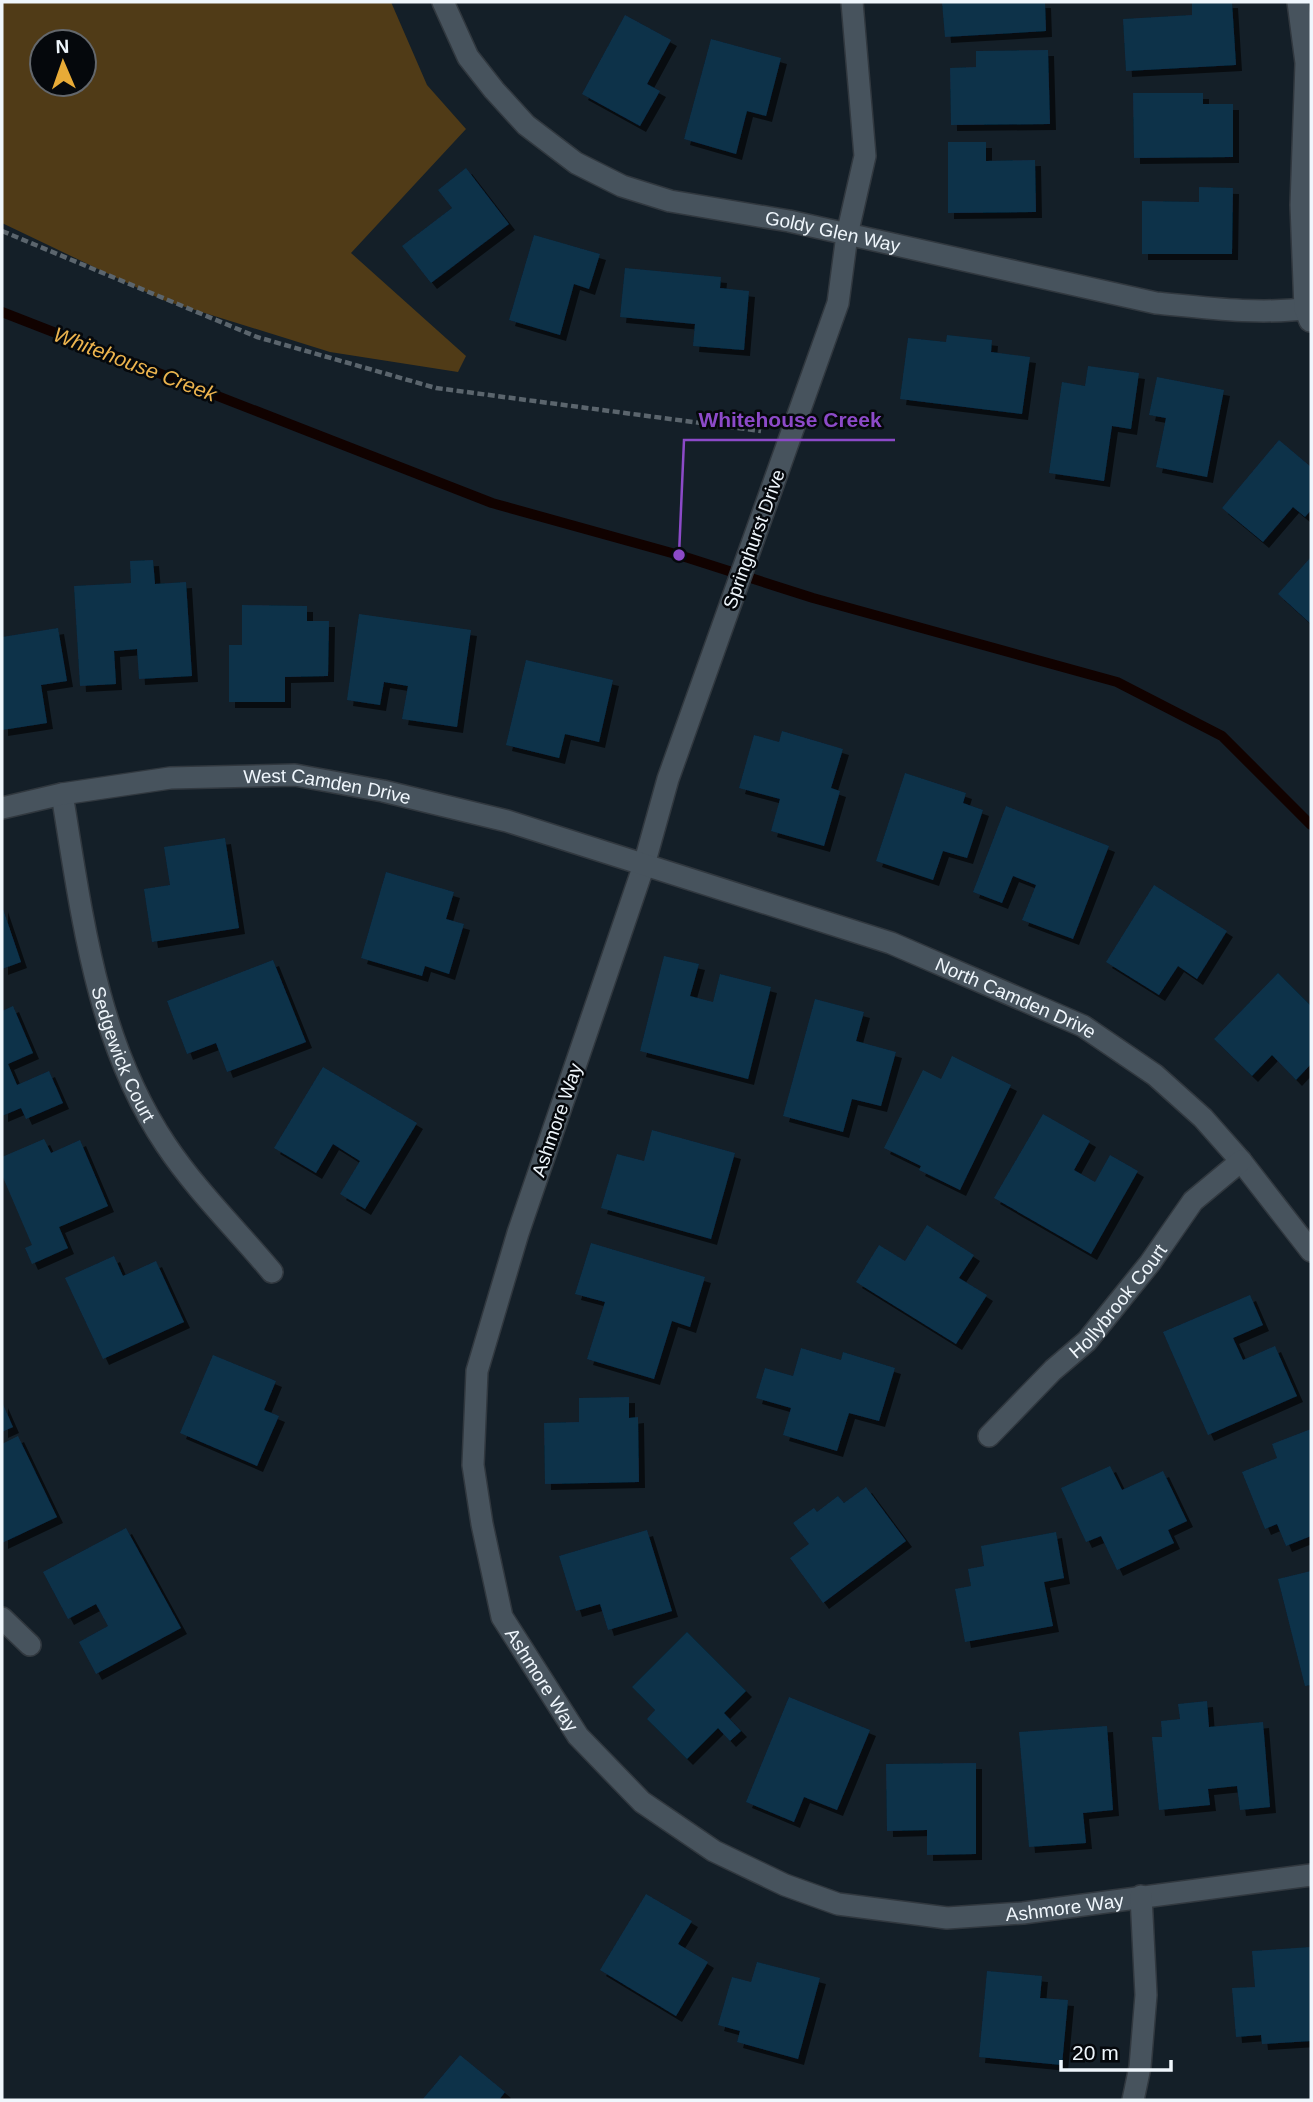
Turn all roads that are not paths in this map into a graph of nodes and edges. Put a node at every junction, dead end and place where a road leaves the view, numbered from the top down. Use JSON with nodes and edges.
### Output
{"nodes":[{"id":1,"x":443,"y":2,"type":"edge"},
{"id":2,"x":852,"y":2,"type":"edge"},
{"id":3,"x":1298,"y":2,"type":"edge"},
{"id":4,"x":847,"y":235,"type":"junction"},
{"id":5,"x":1309,"y":313,"type":"edge"},
{"id":6,"x":62,"y":794,"type":"junction"},
{"id":7,"x":2,"y":808,"type":"edge"},
{"id":8,"x":644,"y":865,"type":"junction"},
{"id":9,"x":1241,"y":1161,"type":"junction"},
{"id":10,"x":1311,"y":1251,"type":"edge"},
{"id":11,"x":272,"y":1272,"type":"dead end"},
{"id":12,"x":989,"y":1436,"type":"dead end"},
{"id":13,"x":2,"y":1618,"type":"edge"},
{"id":14,"x":30,"y":1645,"type":"dead end"},
{"id":15,"x":1311,"y":1875,"type":"edge"},
{"id":16,"x":1141,"y":1896,"type":"junction"},
{"id":17,"x":1133,"y":2100,"type":"edge"}],
"edges":[{"from":1,"to":4,"type":"street","name":"Goldy Glen Way"},
{"from":2,"to":4,"type":"street","name":"Springhurst Drive"},
{"from":3,"to":5,"type":"street"},
{"from":4,"to":5,"type":"street","name":"Goldy Glen Way"},
{"from":4,"to":8,"type":"street","name":"Springhurst Drive"},
{"from":6,"to":7,"type":"street","name":"West Camden Drive"},
{"from":6,"to":8,"type":"street","name":"West Camden Drive"},
{"from":6,"to":11,"type":"street","name":"Sedgewick Court"},
{"from":8,"to":9,"type":"street","name":"North Camden Drive"},
{"from":8,"to":16,"type":"street","name":"Ashmore Way"},
{"from":9,"to":10,"type":"street","name":"North Camden Drive"},
{"from":9,"to":12,"type":"street","name":"Hollybrook Court"},
{"from":13,"to":14,"type":"street"},
{"from":15,"to":16,"type":"street","name":"Ashmore Way"},
{"from":16,"to":17,"type":"street"}]}
